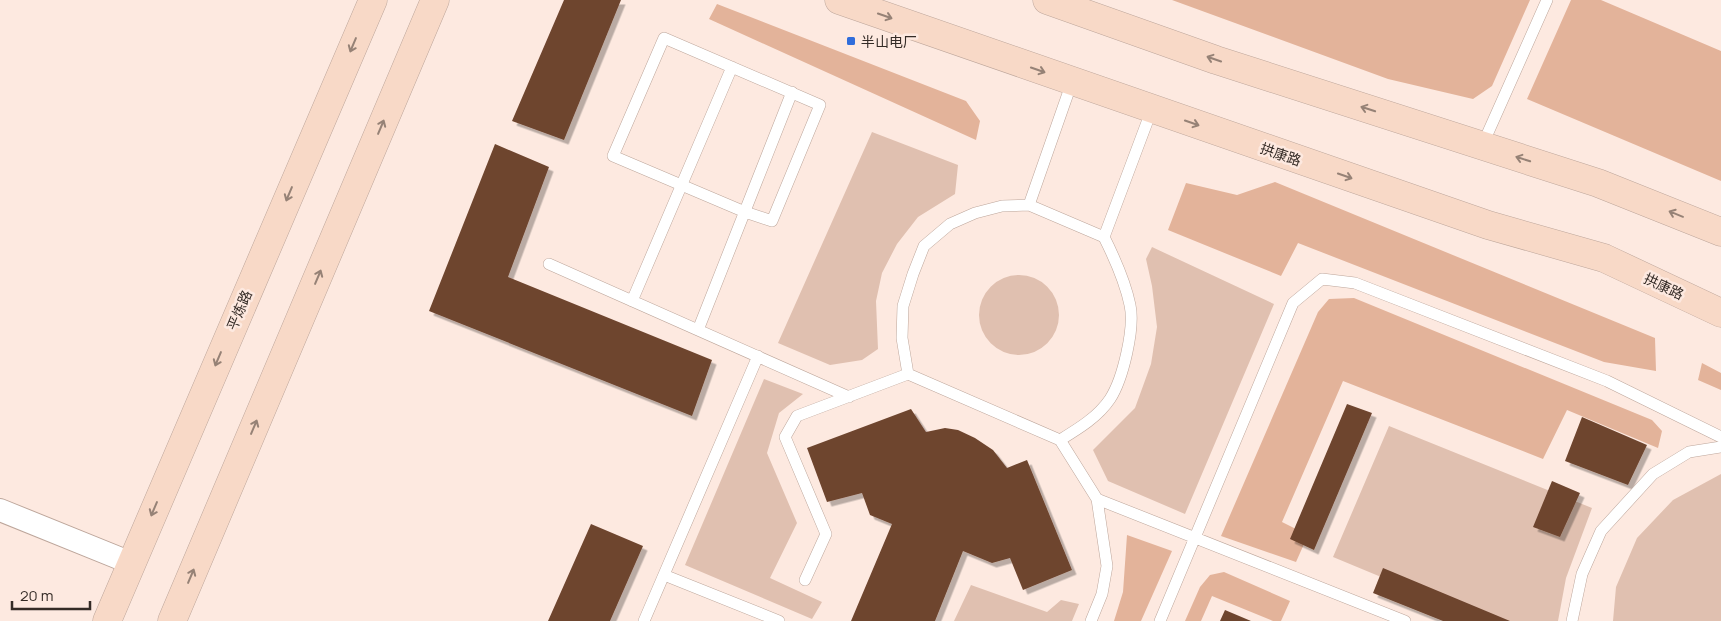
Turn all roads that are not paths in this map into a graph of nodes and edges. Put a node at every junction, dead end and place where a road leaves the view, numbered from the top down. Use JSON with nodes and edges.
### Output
{"nodes":[{"id":1,"x":373,"y":0,"type":"edge"},
{"id":2,"x":436,"y":0,"type":"edge"},
{"id":3,"x":839,"y":0,"type":"edge"},
{"id":4,"x":1047,"y":0,"type":"edge"},
{"id":5,"x":1547,"y":0,"type":"edge"},
{"id":6,"x":732,"y":67,"type":"junction"},
{"id":7,"x":1072,"y":82,"type":"junction"},
{"id":8,"x":792,"y":92,"type":"junction"},
{"id":9,"x":1152,"y":109,"type":"junction"},
{"id":10,"x":1482,"y":146,"type":"junction"},
{"id":11,"x":682,"y":185,"type":"junction"},
{"id":12,"x":1029,"y":205,"type":"junction"},
{"id":13,"x":745,"y":212,"type":"junction"},
{"id":14,"x":1721,"y":232,"type":"edge"},
{"id":15,"x":1104,"y":237,"type":"junction"},
{"id":16,"x":549,"y":264,"type":"dead end"},
{"id":17,"x":632,"y":301,"type":"junction"},
{"id":18,"x":1721,"y":313,"type":"edge"},
{"id":19,"x":698,"y":330,"type":"junction"},
{"id":20,"x":758,"y":356,"type":"junction"},
{"id":21,"x":908,"y":374,"type":"junction"},
{"id":22,"x":849,"y":397,"type":"junction"},
{"id":23,"x":1721,"y":437,"type":"edge"},
{"id":24,"x":1060,"y":440,"type":"junction"},
{"id":25,"x":1721,"y":447,"type":"edge"},
{"id":26,"x":1097,"y":499,"type":"junction"},
{"id":27,"x":0,"y":510,"type":"edge"},
{"id":28,"x":1196,"y":538,"type":"junction"},
{"id":29,"x":131,"y":563,"type":"junction"},
{"id":30,"x":664,"y":575,"type":"junction"},
{"id":31,"x":805,"y":580,"type":"dead end"},
{"id":32,"x":107,"y":621,"type":"edge"},
{"id":33,"x":172,"y":621,"type":"edge"},
{"id":34,"x":644,"y":621,"type":"edge"},
{"id":35,"x":779,"y":621,"type":"edge"},
{"id":36,"x":1091,"y":621,"type":"edge"},
{"id":37,"x":1160,"y":621,"type":"edge"},
{"id":38,"x":1405,"y":621,"type":"edge"},
{"id":39,"x":1572,"y":621,"type":"edge"}],
"edges":[{"from":1,"to":29,"type":"main road","name":"平炼路","one_way":true},
{"from":33,"to":2,"type":"main road","one_way":true},
{"from":3,"to":7,"type":"main road","name":"拱康路","one_way":true},
{"from":10,"to":4,"type":"main road","one_way":true},
{"from":5,"to":10,"type":"lane"},
{"from":6,"to":8,"type":"lane"},
{"from":6,"to":11,"type":"lane"},
{"from":6,"to":11,"type":"lane"},
{"from":7,"to":9,"type":"main road","name":"拱康路"},
{"from":7,"to":12,"type":"lane"},
{"from":8,"to":13,"type":"lane"},
{"from":8,"to":13,"type":"lane"},
{"from":9,"to":15,"type":"lane"},
{"from":9,"to":18,"type":"main road","name":"拱康路","one_way":true},
{"from":14,"to":10,"type":"main road","one_way":true},
{"from":11,"to":13,"type":"lane"},
{"from":11,"to":17,"type":"lane"},
{"from":12,"to":15,"type":"lane"},
{"from":12,"to":21,"type":"lane"},
{"from":13,"to":19,"type":"lane"},
{"from":15,"to":24,"type":"lane"},
{"from":16,"to":17,"type":"lane"},
{"from":17,"to":19,"type":"lane"},
{"from":19,"to":20,"type":"lane"},
{"from":20,"to":22,"type":"lane"},
{"from":20,"to":30,"type":"lane"},
{"from":21,"to":22,"type":"lane"},
{"from":21,"to":24,"type":"lane"},
{"from":22,"to":31,"type":"lane"},
{"from":23,"to":28,"type":"lane"},
{"from":24,"to":26,"type":"lane"},
{"from":25,"to":39,"type":"lane"},
{"from":26,"to":28,"type":"lane"},
{"from":26,"to":36,"type":"lane"},
{"from":27,"to":29,"type":"street"},
{"from":28,"to":37,"type":"lane"},
{"from":28,"to":38,"type":"lane"},
{"from":29,"to":32,"type":"main road","name":"平炼路"},
{"from":30,"to":34,"type":"lane"},
{"from":30,"to":35,"type":"lane"}]}
